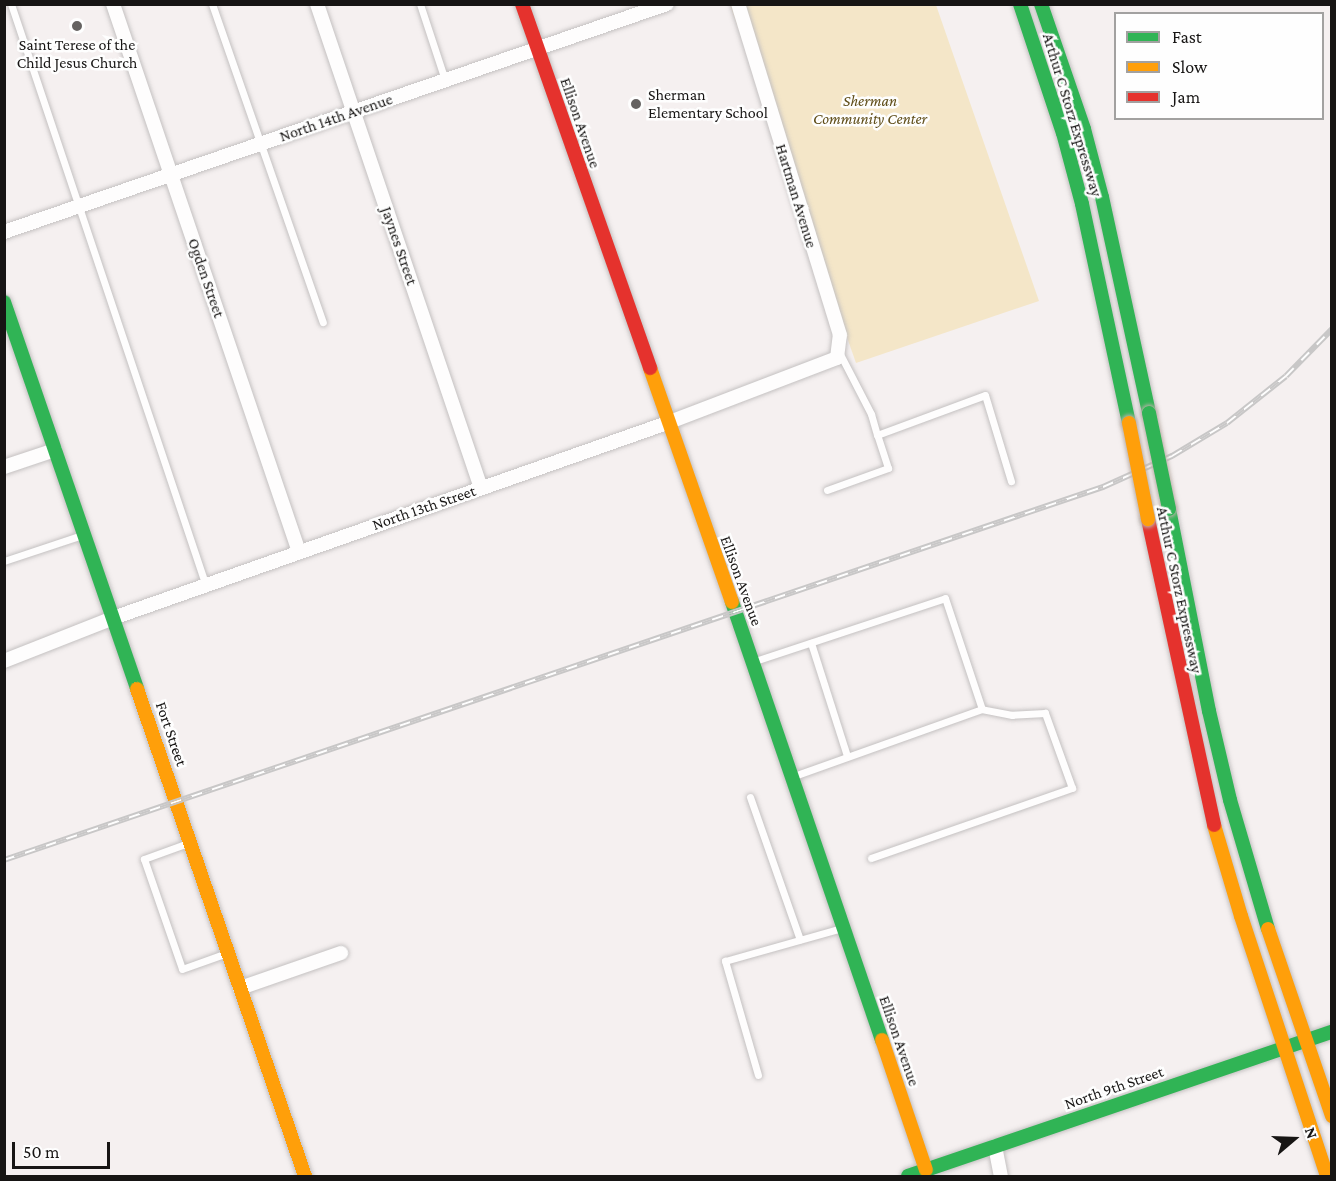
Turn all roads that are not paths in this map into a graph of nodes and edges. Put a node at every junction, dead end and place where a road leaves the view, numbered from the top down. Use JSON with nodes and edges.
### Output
{"nodes":[{"id":1,"x":11,"y":4,"type":"edge"},
{"id":2,"x":112,"y":4,"type":"edge"},
{"id":3,"x":212,"y":4,"type":"edge"},
{"id":4,"x":317,"y":4,"type":"edge"},
{"id":5,"x":420,"y":4,"type":"edge"},
{"id":6,"x":522,"y":4,"type":"edge"},
{"id":7,"x":667,"y":4,"type":"edge"},
{"id":8,"x":738,"y":4,"type":"edge"},
{"id":9,"x":1020,"y":4,"type":"edge"},
{"id":10,"x":1041,"y":4,"type":"edge"},
{"id":11,"x":537,"y":49,"type":"junction"},
{"id":12,"x":445,"y":80,"type":"junction"},
{"id":13,"x":353,"y":111,"type":"junction"},
{"id":14,"x":260,"y":144,"type":"junction"},
{"id":15,"x":171,"y":175,"type":"junction"},
{"id":16,"x":80,"y":206,"type":"junction"},
{"id":17,"x":4,"y":232,"type":"edge"},
{"id":18,"x":4,"y":302,"type":"edge"},
{"id":19,"x":323,"y":322,"type":"dead end"},
{"id":20,"x":839,"y":352,"type":"junction"},
{"id":21,"x":667,"y":423,"type":"junction"},
{"id":22,"x":877,"y":435,"type":"junction"},
{"id":23,"x":55,"y":450,"type":"junction"},
{"id":24,"x":4,"y":467,"type":"edge"},
{"id":25,"x":1011,"y":481,"type":"dead end"},
{"id":26,"x":481,"y":488,"type":"junction"},
{"id":27,"x":827,"y":490,"type":"dead end"},
{"id":28,"x":85,"y":534,"type":"junction"},
{"id":29,"x":298,"y":552,"type":"junction"},
{"id":30,"x":4,"y":561,"type":"edge"},
{"id":31,"x":206,"y":586,"type":"junction"},
{"id":32,"x":113,"y":618,"type":"junction"},
{"id":33,"x":811,"y":643,"type":"junction"},
{"id":34,"x":4,"y":661,"type":"edge"},
{"id":35,"x":752,"y":662,"type":"junction"},
{"id":36,"x":982,"y":709,"type":"junction"},
{"id":37,"x":848,"y":756,"type":"junction"},
{"id":38,"x":791,"y":776,"type":"junction"},
{"id":39,"x":750,"y":797,"type":"dead end"},
{"id":40,"x":190,"y":842,"type":"junction"},
{"id":41,"x":871,"y":858,"type":"dead end"},
{"id":42,"x":843,"y":928,"type":"junction"},
{"id":43,"x":800,"y":940,"type":"junction"},
{"id":44,"x":228,"y":953,"type":"junction"},
{"id":45,"x":341,"y":953,"type":"dead end"},
{"id":46,"x":240,"y":988,"type":"junction"},
{"id":47,"x":1332,"y":1032,"type":"edge"},
{"id":48,"x":1306,"y":1041,"type":"junction"},
{"id":49,"x":1285,"y":1048,"type":"junction"},
{"id":50,"x":758,"y":1075,"type":"dead end"},
{"id":51,"x":1332,"y":1116,"type":"edge"},
{"id":52,"x":995,"y":1146,"type":"junction"},
{"id":53,"x":926,"y":1170,"type":"junction"},
{"id":54,"x":304,"y":1176,"type":"edge"},
{"id":55,"x":908,"y":1176,"type":"edge"},
{"id":56,"x":1001,"y":1176,"type":"edge"},
{"id":57,"x":1327,"y":1176,"type":"edge"}],
"edges":[{"from":1,"to":16,"type":"lane"},
{"from":2,"to":15,"type":"street","name":"Ogden Street"},
{"from":3,"to":14,"type":"lane"},
{"from":4,"to":13,"type":"street","name":"Jaynes Street"},
{"from":5,"to":12,"type":"lane"},
{"from":6,"to":11,"type":"main road","name":"Ellison Avenue"},
{"from":7,"to":11,"type":"street","name":"North 14th Avenue"},
{"from":8,"to":20,"type":"street","name":"Hartman Avenue"},
{"from":9,"to":49,"type":"main road","name":"Arthur C Storz Expressway","bridge":true},
{"from":10,"to":48,"type":"main road","name":"Arthur C Storz Expressway","bridge":true},
{"from":11,"to":12,"type":"street","name":"North 14th Avenue"},
{"from":11,"to":21,"type":"main road","name":"Ellison Avenue"},
{"from":12,"to":13,"type":"street","name":"North 14th Avenue"},
{"from":13,"to":14,"type":"street","name":"North 14th Avenue"},
{"from":13,"to":26,"type":"street","name":"Jaynes Street"},
{"from":14,"to":15,"type":"street","name":"North 14th Avenue"},
{"from":14,"to":19,"type":"lane"},
{"from":15,"to":16,"type":"street","name":"North 14th Avenue"},
{"from":15,"to":29,"type":"street","name":"Ogden Street"},
{"from":16,"to":17,"type":"street","name":"North 14th Avenue"},
{"from":16,"to":31,"type":"lane"},
{"from":18,"to":23,"type":"main road","name":"Fort Street"},
{"from":20,"to":21,"type":"street","name":"North 13th Street"},
{"from":20,"to":22,"type":"lane"},
{"from":21,"to":26,"type":"street","name":"North 13th Street"},
{"from":21,"to":35,"type":"main road","name":"Ellison Avenue"},
{"from":22,"to":25,"type":"lane"},
{"from":22,"to":27,"type":"lane"},
{"from":23,"to":24,"type":"street"},
{"from":23,"to":28,"type":"main road","name":"Fort Street"},
{"from":26,"to":29,"type":"street","name":"North 13th Street"},
{"from":28,"to":30,"type":"lane"},
{"from":28,"to":32,"type":"main road","name":"Fort Street"},
{"from":29,"to":31,"type":"street","name":"North 13th Street"},
{"from":31,"to":32,"type":"street","name":"North 13th Street"},
{"from":32,"to":34,"type":"street","name":"North 13th Street"},
{"from":32,"to":40,"type":"main road","name":"Fort Street"},
{"from":33,"to":35,"type":"lane"},
{"from":33,"to":36,"type":"lane"},
{"from":33,"to":37,"type":"lane"},
{"from":35,"to":38,"type":"main road","name":"Ellison Avenue"},
{"from":36,"to":37,"type":"lane"},
{"from":36,"to":41,"type":"lane"},
{"from":37,"to":38,"type":"lane"},
{"from":38,"to":42,"type":"main road","name":"Ellison Avenue"},
{"from":39,"to":43,"type":"lane"},
{"from":40,"to":44,"type":"main road","name":"Fort Street"},
{"from":40,"to":44,"type":"lane"},
{"from":42,"to":43,"type":"lane"},
{"from":42,"to":53,"type":"main road","name":"Ellison Avenue"},
{"from":43,"to":50,"type":"lane"},
{"from":44,"to":46,"type":"main road","name":"Fort Street"},
{"from":45,"to":46,"type":"street"},
{"from":46,"to":54,"type":"main road","name":"Fort Street"},
{"from":47,"to":48,"type":"main road","name":"North 9th Street"},
{"from":48,"to":49,"type":"main road","name":"North 9th Street"},
{"from":48,"to":51,"type":"main road","name":"Arthur C Storz Expressway"},
{"from":49,"to":52,"type":"main road","name":"North 9th Street"},
{"from":49,"to":57,"type":"main road","name":"Arthur C Storz Expressway"},
{"from":52,"to":53,"type":"main road","name":"North 9th Street"},
{"from":52,"to":56,"type":"street"},
{"from":53,"to":55,"type":"main road","name":"North 9th Street"}]}
